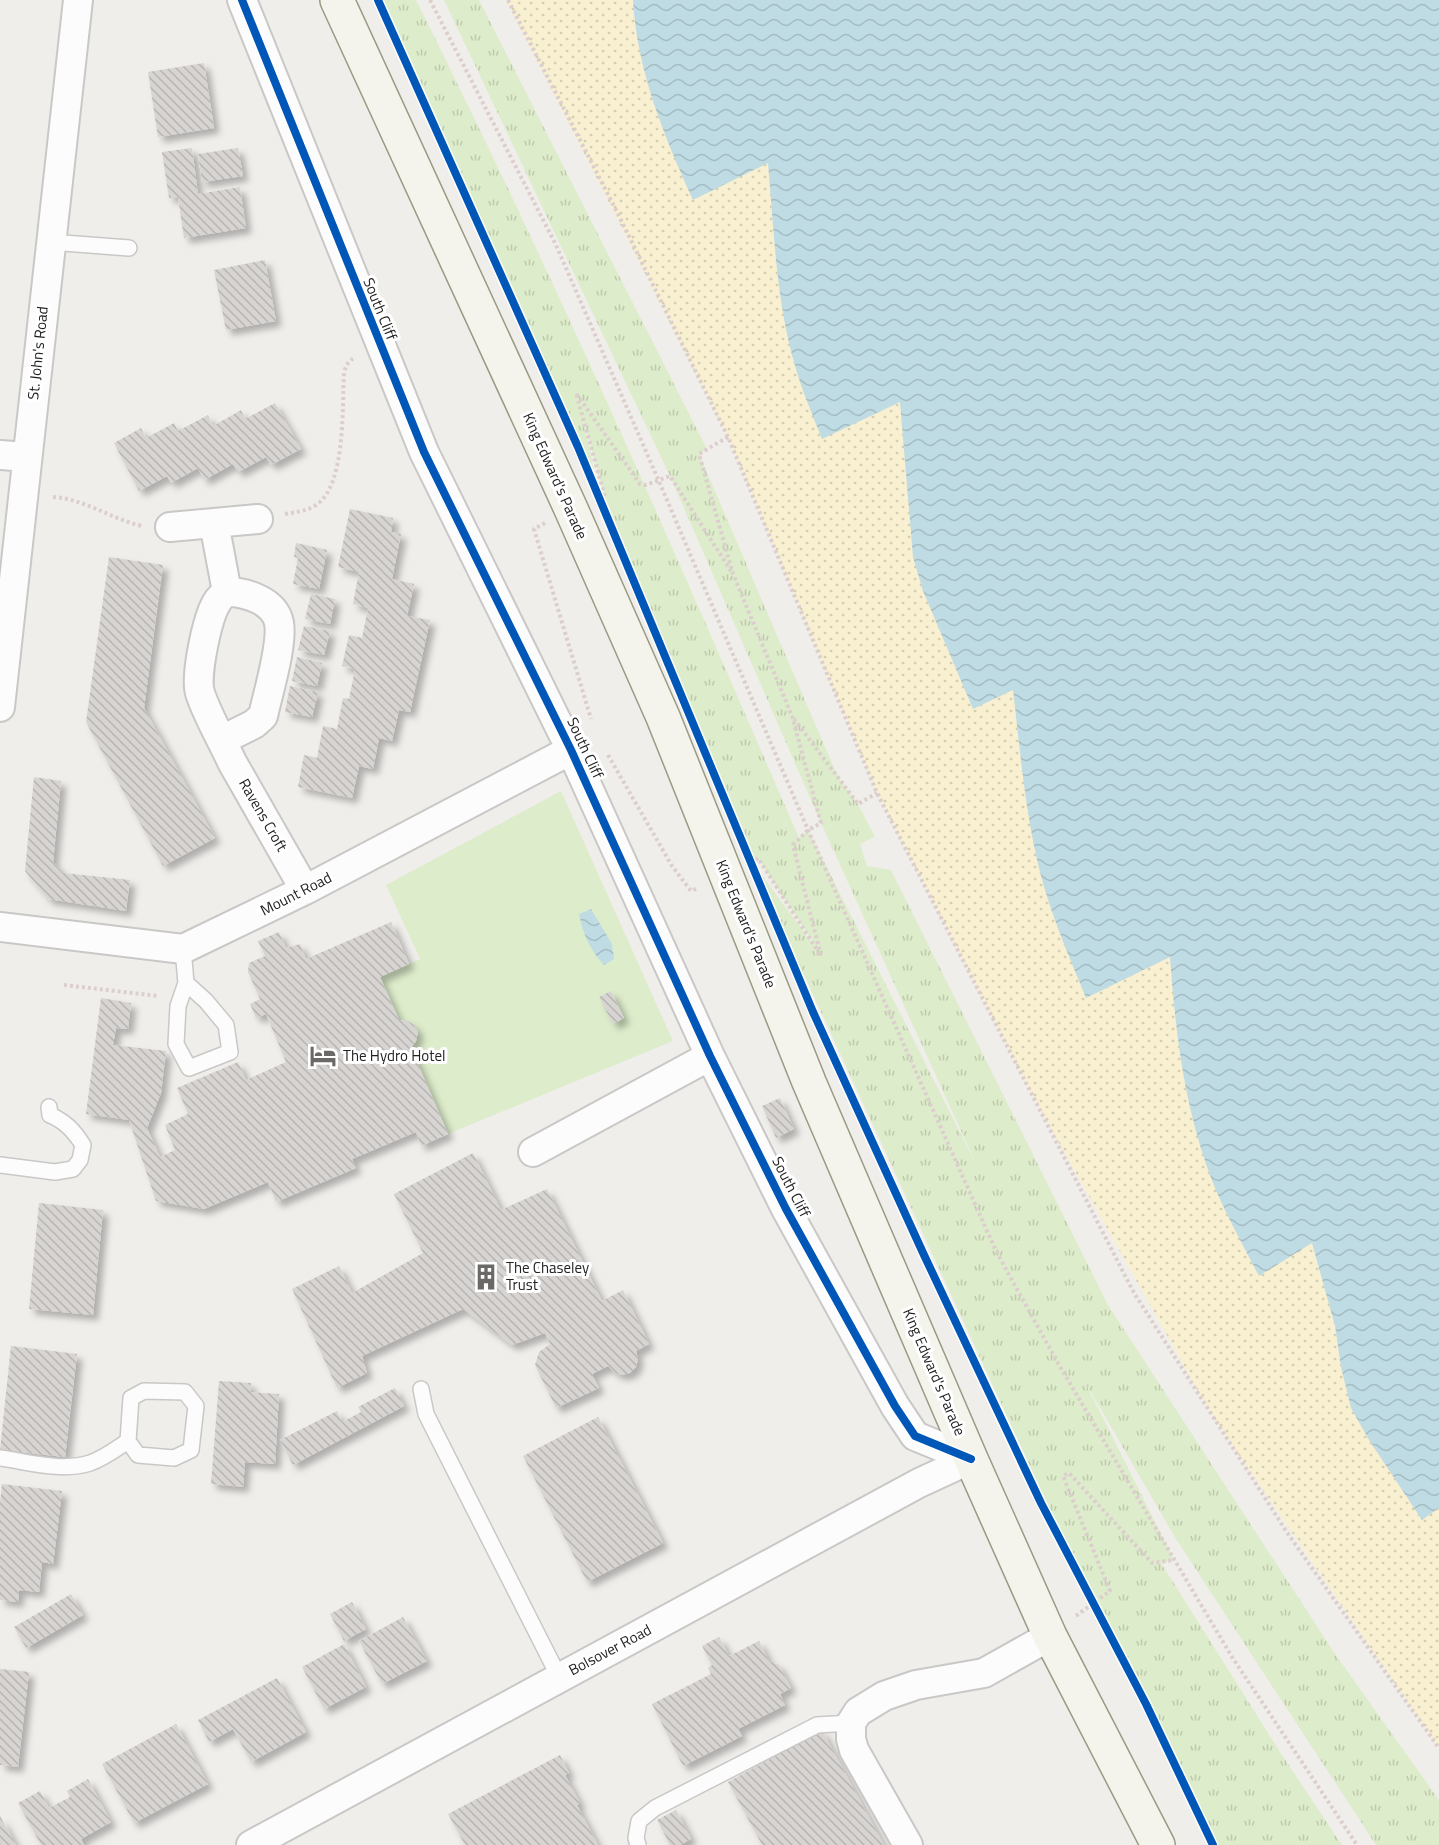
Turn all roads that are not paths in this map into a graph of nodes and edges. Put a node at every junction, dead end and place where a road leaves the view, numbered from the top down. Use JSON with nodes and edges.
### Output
{"nodes":[{"id":1,"x":78,"y":0,"type":"edge"},
{"id":2,"x":242,"y":0,"type":"edge"},
{"id":3,"x":337,"y":0,"type":"edge"},
{"id":4,"x":50,"y":242,"type":"junction"},
{"id":5,"x":129,"y":248,"type":"dead end"},
{"id":6,"x":13,"y":456,"type":"edge"},
{"id":7,"x":258,"y":519,"type":"road end"},
{"id":8,"x":214,"y":523,"type":"junction"},
{"id":9,"x":170,"y":527,"type":"road end"},
{"id":10,"x":227,"y":592,"type":"junction"},
{"id":11,"x":0,"y":707,"type":"edge"},
{"id":12,"x":222,"y":740,"type":"junction"},
{"id":13,"x":572,"y":750,"type":"junction"},
{"id":14,"x":305,"y":890,"type":"junction"},
{"id":15,"x":0,"y":927,"type":"edge"},
{"id":16,"x":183,"y":949,"type":"junction"},
{"id":17,"x":186,"y":984,"type":"junction"},
{"id":18,"x":710,"y":1056,"type":"junction"},
{"id":19,"x":49,"y":1107,"type":"dead end"},
{"id":20,"x":532,"y":1152,"type":"dead end"},
{"id":21,"x":0,"y":1165,"type":"edge"},
{"id":22,"x":421,"y":1389,"type":"dead end"},
{"id":23,"x":128,"y":1441,"type":"junction"},
{"id":24,"x":0,"y":1458,"type":"edge"},
{"id":25,"x":971,"y":1458,"type":"junction"},
{"id":26,"x":1050,"y":1636,"type":"junction"},
{"id":27,"x":559,"y":1677,"type":"junction"},
{"id":28,"x":851,"y":1723,"type":"junction"},
{"id":29,"x":251,"y":1845,"type":"edge"},
{"id":30,"x":638,"y":1845,"type":"edge"},
{"id":31,"x":908,"y":1845,"type":"edge"},
{"id":32,"x":1158,"y":1845,"type":"edge"}],
"edges":[{"from":1,"to":4,"type":"street","name":"St. John's Road"},
{"from":2,"to":13,"type":"street","name":"South Cliff"},
{"from":3,"to":25,"type":"main road","name":"King Edward's Parade"},
{"from":4,"to":5,"type":"lane"},
{"from":4,"to":6,"type":"street","name":"St. John's Road"},
{"from":6,"to":11,"type":"street","name":"St. John's Road"},
{"from":7,"to":8,"type":"street"},
{"from":8,"to":9,"type":"street"},
{"from":8,"to":10,"type":"street"},
{"from":10,"to":12,"type":"street","name":"Ravens Croft"},
{"from":10,"to":12,"type":"street"},
{"from":12,"to":14,"type":"street","name":"Ravens Croft"},
{"from":13,"to":14,"type":"street","name":"Mount Road"},
{"from":13,"to":18,"type":"street","name":"South Cliff"},
{"from":14,"to":16,"type":"street","name":"Mount Road"},
{"from":15,"to":16,"type":"street"},
{"from":16,"to":17,"type":"lane"},
{"from":17,"to":17,"type":"lane"},
{"from":18,"to":20,"type":"street"},
{"from":18,"to":25,"type":"street","name":"South Cliff"},
{"from":19,"to":21,"type":"lane"},
{"from":22,"to":27,"type":"lane"},
{"from":23,"to":23,"type":"lane"},
{"from":23,"to":24,"type":"lane"},
{"from":25,"to":26,"type":"main road","name":"King Edward's Parade"},
{"from":25,"to":27,"type":"street","name":"Bolsover Road"},
{"from":26,"to":28,"type":"street"},
{"from":26,"to":32,"type":"main road","name":"King Edward's Parade"},
{"from":27,"to":29,"type":"street","name":"Bolsover Road"},
{"from":28,"to":30,"type":"lane"},
{"from":28,"to":31,"type":"street"}]}
